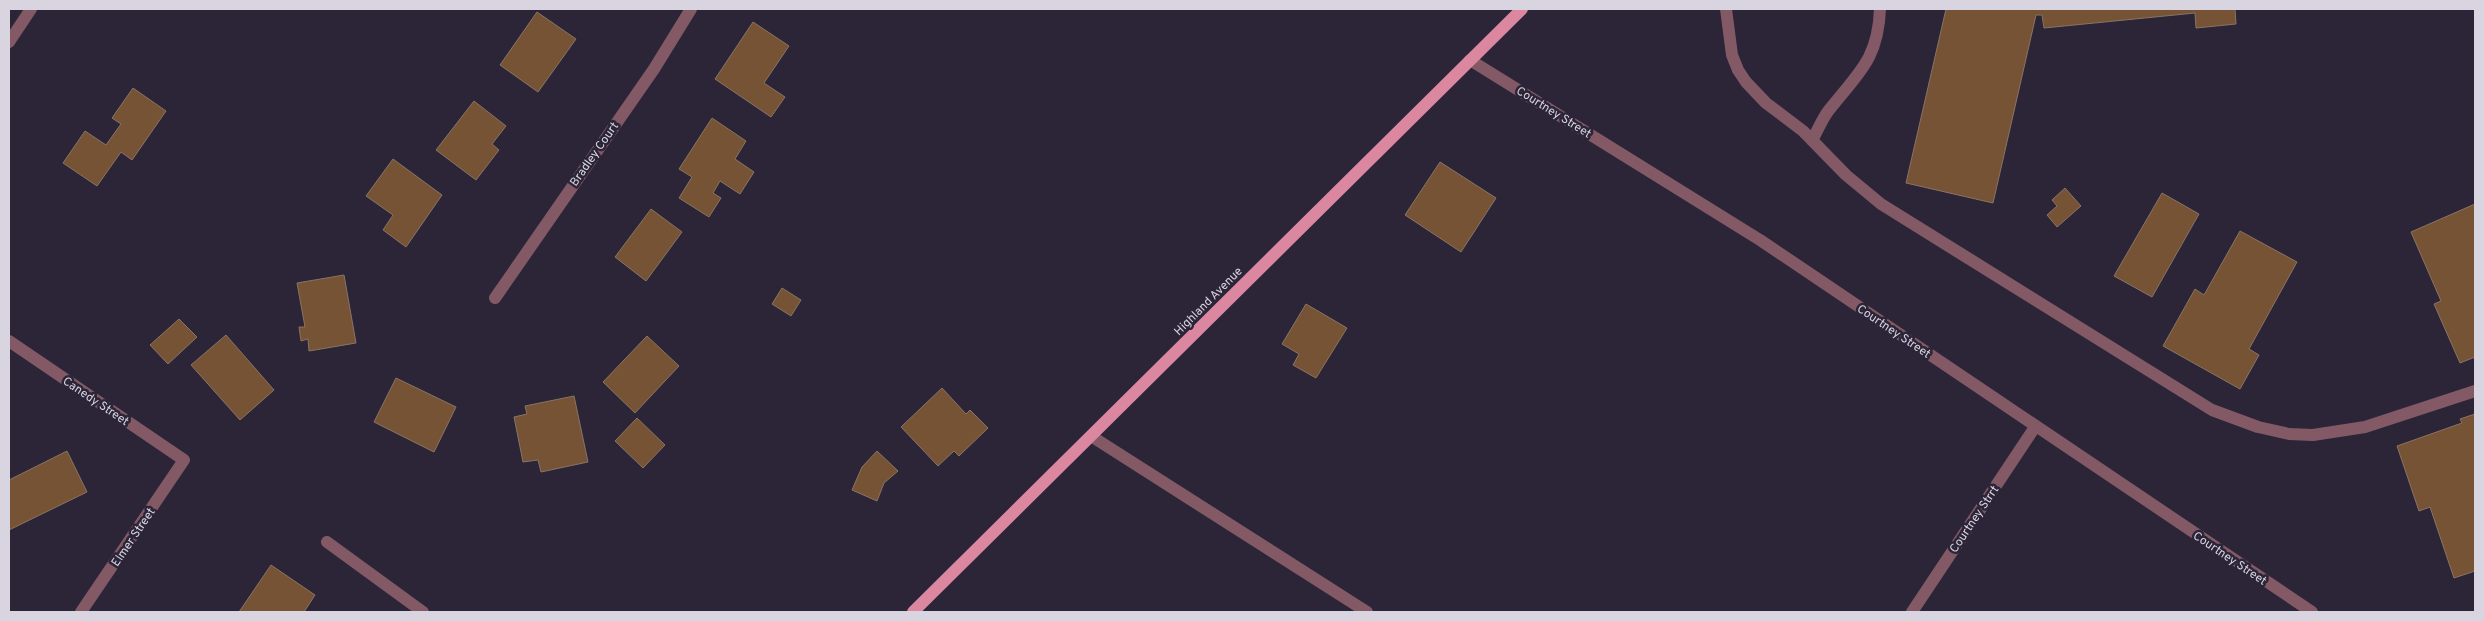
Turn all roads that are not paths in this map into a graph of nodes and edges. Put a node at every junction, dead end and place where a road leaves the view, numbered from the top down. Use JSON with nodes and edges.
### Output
{"nodes":[{"id":1,"x":31,"y":9,"type":"edge"},
{"id":2,"x":691,"y":9,"type":"edge"},
{"id":3,"x":1522,"y":9,"type":"edge"},
{"id":4,"x":1726,"y":9,"type":"edge"},
{"id":5,"x":1880,"y":9,"type":"edge"},
{"id":6,"x":9,"y":42,"type":"edge"},
{"id":7,"x":1470,"y":60,"type":"junction"},
{"id":8,"x":1812,"y":140,"type":"junction"},
{"id":9,"x":495,"y":298,"type":"dead end"},
{"id":10,"x":9,"y":340,"type":"edge"},
{"id":11,"x":2475,"y":391,"type":"edge"},
{"id":12,"x":2035,"y":426,"type":"junction"},
{"id":13,"x":1091,"y":436,"type":"junction"},
{"id":14,"x":184,"y":460,"type":"joint"},
{"id":15,"x":327,"y":542,"type":"dead end"},
{"id":16,"x":81,"y":612,"type":"edge"},
{"id":17,"x":423,"y":612,"type":"edge"},
{"id":18,"x":913,"y":612,"type":"edge"},
{"id":19,"x":1367,"y":612,"type":"edge"},
{"id":20,"x":1912,"y":612,"type":"edge"},
{"id":21,"x":2312,"y":612,"type":"edge"}],
"edges":[{"from":1,"to":6,"type":"street"},
{"from":2,"to":9,"type":"street","name":"Bradley Court"},
{"from":3,"to":7,"type":"main road","name":"Highland Avenue"},
{"from":4,"to":8,"type":"street"},
{"from":5,"to":8,"type":"street"},
{"from":7,"to":12,"type":"street","name":"Courtney Street"},
{"from":7,"to":13,"type":"main road","name":"Highland Avenue"},
{"from":8,"to":11,"type":"street"},
{"from":10,"to":14,"type":"street","name":"Canedy Street"},
{"from":12,"to":20,"type":"street","name":"Courtney Strrt"},
{"from":12,"to":21,"type":"street","name":"Courtney Street"},
{"from":13,"to":18,"type":"main road","name":"Highland Avenue"},
{"from":13,"to":19,"type":"street"},
{"from":14,"to":16,"type":"street","name":"Elmer Street"},
{"from":15,"to":17,"type":"street"}]}
